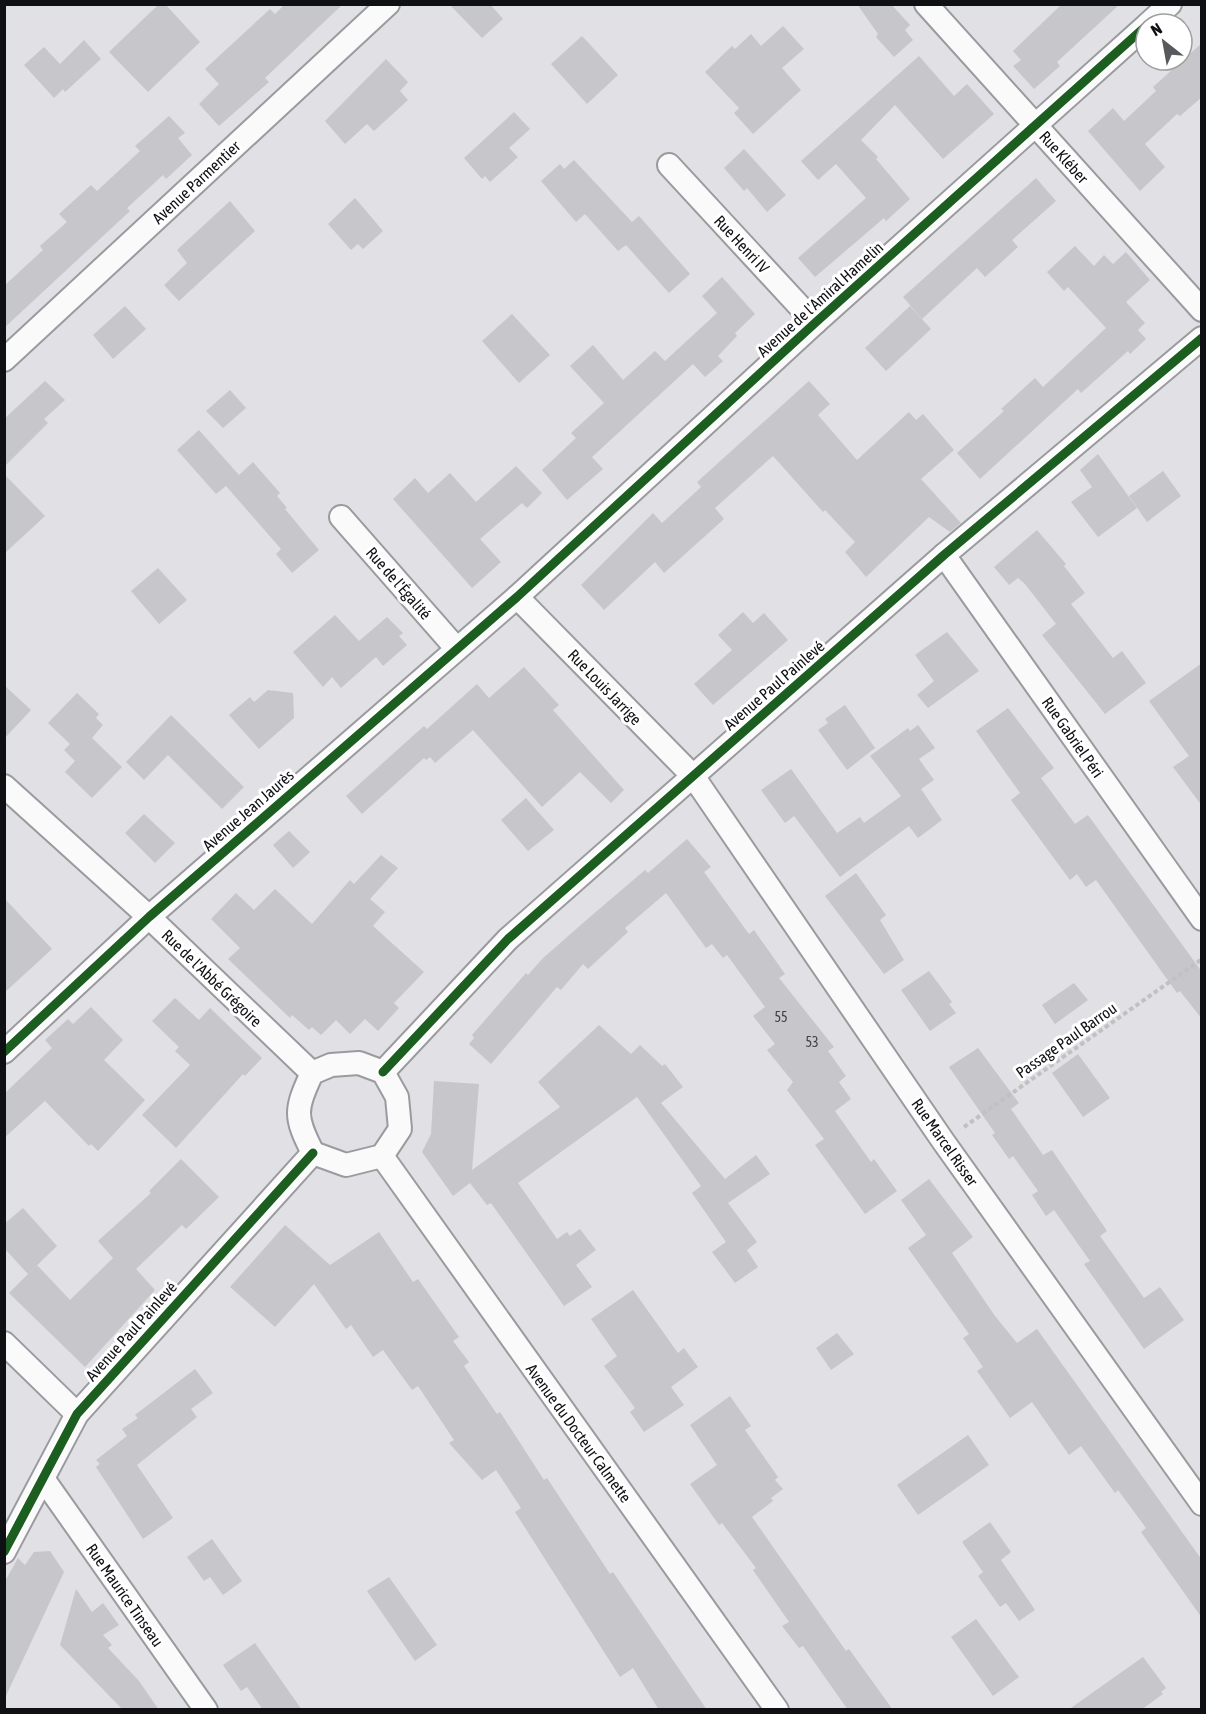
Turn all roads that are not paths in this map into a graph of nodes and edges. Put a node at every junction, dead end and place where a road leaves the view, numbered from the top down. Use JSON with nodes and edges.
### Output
{"nodes":[{"id":1,"x":388,"y":4,"type":"edge"},
{"id":2,"x":926,"y":4,"type":"edge"},
{"id":3,"x":1134,"y":37,"type":"edge"},
{"id":4,"x":1035,"y":125,"type":"junction"},
{"id":5,"x":669,"y":165,"type":"dead end"},
{"id":6,"x":1202,"y":310,"type":"edge"},
{"id":7,"x":815,"y":323,"type":"junction"},
{"id":8,"x":1202,"y":338,"type":"edge"},
{"id":9,"x":4,"y":360,"type":"edge"},
{"id":10,"x":341,"y":518,"type":"dead end"},
{"id":11,"x":944,"y":555,"type":"junction"},
{"id":12,"x":517,"y":597,"type":"junction"},
{"id":13,"x":456,"y":648,"type":"junction"},
{"id":14,"x":693,"y":776,"type":"junction"},
{"id":15,"x":4,"y":786,"type":"edge"},
{"id":16,"x":149,"y":917,"type":"junction"},
{"id":17,"x":1202,"y":919,"type":"edge"},
{"id":18,"x":4,"y":1052,"type":"edge"},
{"id":19,"x":383,"y":1072,"type":"junction"},
{"id":20,"x":312,"y":1073,"type":"junction"},
{"id":21,"x":313,"y":1153,"type":"junction"},
{"id":22,"x":382,"y":1156,"type":"junction"},
{"id":23,"x":4,"y":1342,"type":"edge"},
{"id":24,"x":77,"y":1414,"type":"junction"},
{"id":25,"x":44,"y":1480,"type":"junction"},
{"id":26,"x":1202,"y":1504,"type":"edge"},
{"id":27,"x":4,"y":1552,"type":"edge"},
{"id":28,"x":206,"y":1710,"type":"edge"},
{"id":29,"x":777,"y":1710,"type":"edge"}],
"edges":[{"from":1,"to":9,"type":"street","name":"Avenue Parmentier"},
{"from":2,"to":4,"type":"street","name":"Rue Kléber"},
{"from":3,"to":4,"type":"street","name":"Avenue de l'Amiral Hamelin"},
{"from":4,"to":6,"type":"street","name":"Rue Kléber"},
{"from":4,"to":7,"type":"street","name":"Avenue de l'Amiral Hamelin"},
{"from":5,"to":7,"type":"street","name":"Rue Henri IV"},
{"from":7,"to":12,"type":"street","name":"Avenue de l'Amiral Hamelin"},
{"from":8,"to":11,"type":"street","name":"Avenue Paul Painlevé"},
{"from":10,"to":13,"type":"street","name":"Rue de l'Égalité"},
{"from":11,"to":14,"type":"street","name":"Avenue Paul Painlevé"},
{"from":11,"to":17,"type":"street","name":"Rue Gabriel Péri"},
{"from":12,"to":13,"type":"street","name":"Avenue Jean Jaurès"},
{"from":12,"to":14,"type":"street","name":"Rue Louis Jarrige"},
{"from":13,"to":16,"type":"street","name":"Avenue Jean Jaurès"},
{"from":14,"to":19,"type":"street","name":"Avenue Paul Painlevé"},
{"from":14,"to":26,"type":"street","name":"Rue Marcel Risser"},
{"from":15,"to":16,"type":"street","name":"Rue de l'Abbé Grégoire"},
{"from":16,"to":18,"type":"street","name":"Avenue Jean Jaurès"},
{"from":16,"to":20,"type":"street","name":"Rue de l'Abbé Grégoire"},
{"from":19,"to":20,"type":"street"},
{"from":19,"to":22,"type":"street"},
{"from":20,"to":21,"type":"street"},
{"from":21,"to":22,"type":"street"},
{"from":21,"to":24,"type":"street","name":"Avenue Paul Painlevé"},
{"from":22,"to":29,"type":"street","name":"Avenue du Docteur Calmette"},
{"from":23,"to":24,"type":"street"},
{"from":24,"to":25,"type":"street","name":"Avenue Paul Painlevé"},
{"from":25,"to":27,"type":"street","name":"Avenue Paul Painlevé"},
{"from":25,"to":28,"type":"street","name":"Rue Maurice Tinseau"}]}
